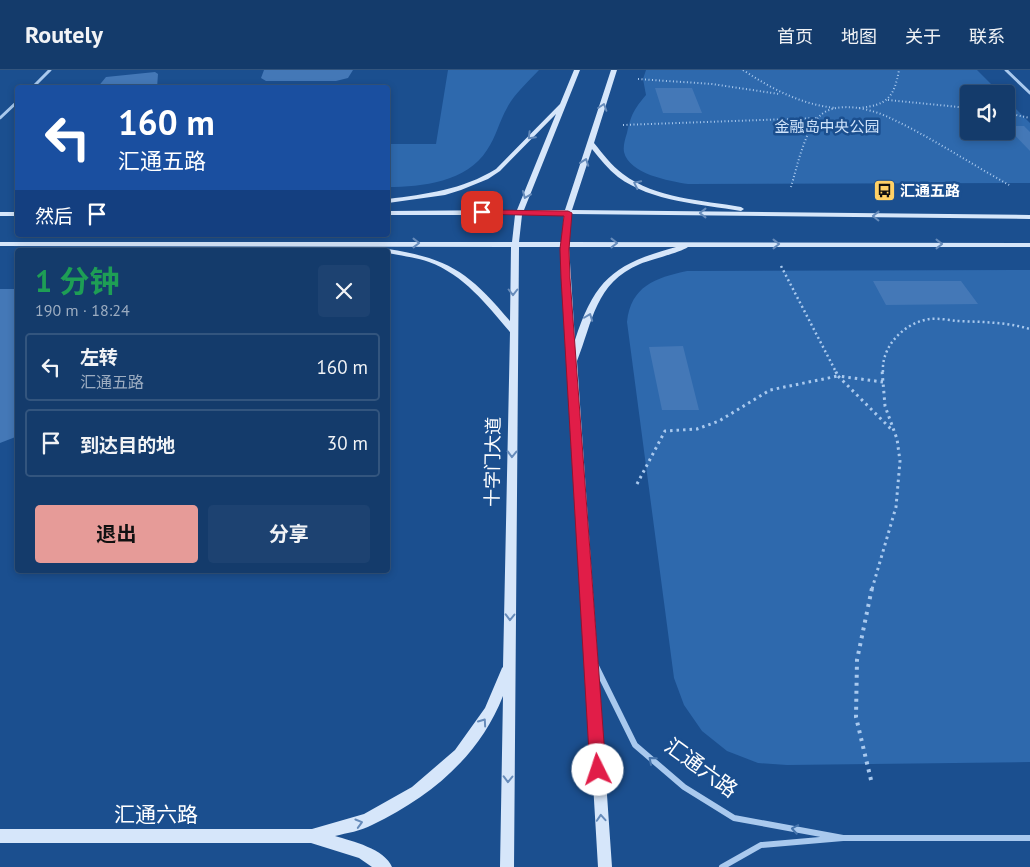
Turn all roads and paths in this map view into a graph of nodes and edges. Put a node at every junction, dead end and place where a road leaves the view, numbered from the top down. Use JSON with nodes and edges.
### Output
{"nodes":[{"id":1,"x":50,"y":70,"type":"edge"},
{"id":2,"x":577,"y":70,"type":"edge"},
{"id":3,"x":614,"y":70,"type":"edge"},
{"id":4,"x":743,"y":70,"type":"edge"},
{"id":5,"x":899,"y":70,"type":"edge"},
{"id":6,"x":1006,"y":70,"type":"edge"},
{"id":7,"x":638,"y":79,"type":"dead end"},
{"id":8,"x":35,"y":85,"type":"edge"},
{"id":9,"x":1030,"y":93,"type":"edge"},
{"id":10,"x":782,"y":95,"type":"junction"},
{"id":11,"x":888,"y":100,"type":"junction"},
{"id":12,"x":566,"y":102,"type":"junction"},
{"id":13,"x":15,"y":104,"type":"edge"},
{"id":14,"x":960,"y":107,"type":"edge"},
{"id":15,"x":848,"y":109,"type":"junction"},
{"id":16,"x":1015,"y":116,"type":"edge"},
{"id":17,"x":0,"y":118,"type":"edge"},
{"id":18,"x":819,"y":118,"type":"junction"},
{"id":19,"x":1030,"y":118,"type":"edge"},
{"id":20,"x":623,"y":124,"type":"dead end"},
{"id":21,"x":591,"y":144,"type":"junction"},
{"id":22,"x":1011,"y":186,"type":"dead end"},
{"id":23,"x":791,"y":187,"type":"dead end"},
{"id":24,"x":390,"y":201,"type":"edge"},
{"id":25,"x":390,"y":213,"type":"edge"},
{"id":26,"x":568,"y":213,"type":"junction"},
{"id":27,"x":0,"y":214,"type":"edge"},
{"id":28,"x":15,"y":214,"type":"edge"},
{"id":29,"x":519,"y":214,"type":"junction"},
{"id":30,"x":769,"y":214,"type":"junction"},
{"id":31,"x":1030,"y":218,"type":"edge"},
{"id":32,"x":324,"y":243,"type":"junction"},
{"id":33,"x":516,"y":243,"type":"junction"},
{"id":34,"x":565,"y":243,"type":"junction"},
{"id":35,"x":695,"y":243,"type":"junction"},
{"id":36,"x":0,"y":244,"type":"edge"},
{"id":37,"x":1030,"y":245,"type":"edge"},
{"id":38,"x":363,"y":248,"type":"edge"},
{"id":39,"x":390,"y":251,"type":"edge"},
{"id":40,"x":781,"y":266,"type":"dead end"},
{"id":41,"x":1030,"y":329,"type":"edge"},
{"id":42,"x":513,"y":330,"type":"junction"},
{"id":43,"x":571,"y":363,"type":"junction"},
{"id":44,"x":838,"y":376,"type":"junction"},
{"id":45,"x":883,"y":382,"type":"junction"},
{"id":46,"x":894,"y":432,"type":"junction"},
{"id":47,"x":637,"y":484,"type":"dead end"},
{"id":48,"x":590,"y":654,"type":"junction"},
{"id":49,"x":509,"y":666,"type":"junction"},
{"id":50,"x":871,"y":780,"type":"dead end"},
{"id":51,"x":0,"y":836,"type":"edge"},
{"id":52,"x":312,"y":836,"type":"junction"},
{"id":53,"x":843,"y":838,"type":"junction"},
{"id":54,"x":1030,"y":838,"type":"edge"},
{"id":55,"x":385,"y":867,"type":"edge"},
{"id":56,"x":507,"y":867,"type":"edge"},
{"id":57,"x":605,"y":867,"type":"edge"},
{"id":58,"x":722,"y":867,"type":"edge"}],
"edges":[{"from":1,"to":8,"type":"street"},
{"from":2,"to":12,"type":"main road","name":"十字门大道"},
{"from":21,"to":3,"type":"main road","one_way":true},
{"from":4,"to":10,"type":"path"},
{"from":5,"to":11,"type":"path"},
{"from":6,"to":9,"type":"street"},
{"from":7,"to":10,"type":"path"},
{"from":10,"to":15,"type":"path"},
{"from":11,"to":14,"type":"path"},
{"from":11,"to":15,"type":"path"},
{"from":12,"to":24,"type":"main road","one_way":true},
{"from":12,"to":29,"type":"main road","name":"十字门大道","one_way":true},
{"from":13,"to":17,"type":"street"},
{"from":15,"to":18,"type":"path"},
{"from":15,"to":22,"type":"path"},
{"from":16,"to":19,"type":"path"},
{"from":18,"to":20,"type":"path"},
{"from":18,"to":23,"type":"path"},
{"from":26,"to":21,"type":"main road","one_way":true},
{"from":30,"to":21,"type":"main road","one_way":true},
{"from":25,"to":29,"type":"main road"},
{"from":26,"to":29,"type":"main road"},
{"from":30,"to":26,"type":"main road","one_way":true},
{"from":26,"to":34,"type":"main road"},
{"from":27,"to":28,"type":"main road"},
{"from":29,"to":33,"type":"main road","name":"十字门大道"},
{"from":31,"to":30,"type":"main road","one_way":true},
{"from":32,"to":33,"type":"main road","one_way":true},
{"from":32,"to":36,"type":"main road"},
{"from":32,"to":38,"type":"main road"},
{"from":33,"to":34,"type":"main road"},
{"from":33,"to":42,"type":"main road","name":"十字门大道","one_way":true},
{"from":34,"to":35,"type":"main road","one_way":true},
{"from":34,"to":43,"type":"main road"},
{"from":35,"to":37,"type":"main road","one_way":true},
{"from":43,"to":35,"type":"main road","one_way":true},
{"from":39,"to":42,"type":"main road"},
{"from":40,"to":44,"type":"path"},
{"from":41,"to":45,"type":"path"},
{"from":42,"to":49,"type":"main road","name":"十字门大道","one_way":true},
{"from":43,"to":48,"type":"main road"},
{"from":44,"to":45,"type":"path"},
{"from":44,"to":46,"type":"path"},
{"from":44,"to":47,"type":"path"},
{"from":45,"to":46,"type":"path"},
{"from":46,"to":50,"type":"path"},
{"from":53,"to":48,"type":"street","name":"汇通六路","one_way":true},
{"from":57,"to":48,"type":"main road","one_way":true},
{"from":52,"to":49,"type":"main road","one_way":true},
{"from":49,"to":56,"type":"main road","name":"十字门大道","one_way":true},
{"from":51,"to":52,"type":"main road","name":"汇通六路"},
{"from":52,"to":55,"type":"main road"},
{"from":53,"to":54,"type":"street","name":"汇通六路"},
{"from":53,"to":58,"type":"street","name":"汇通六路"}]}
